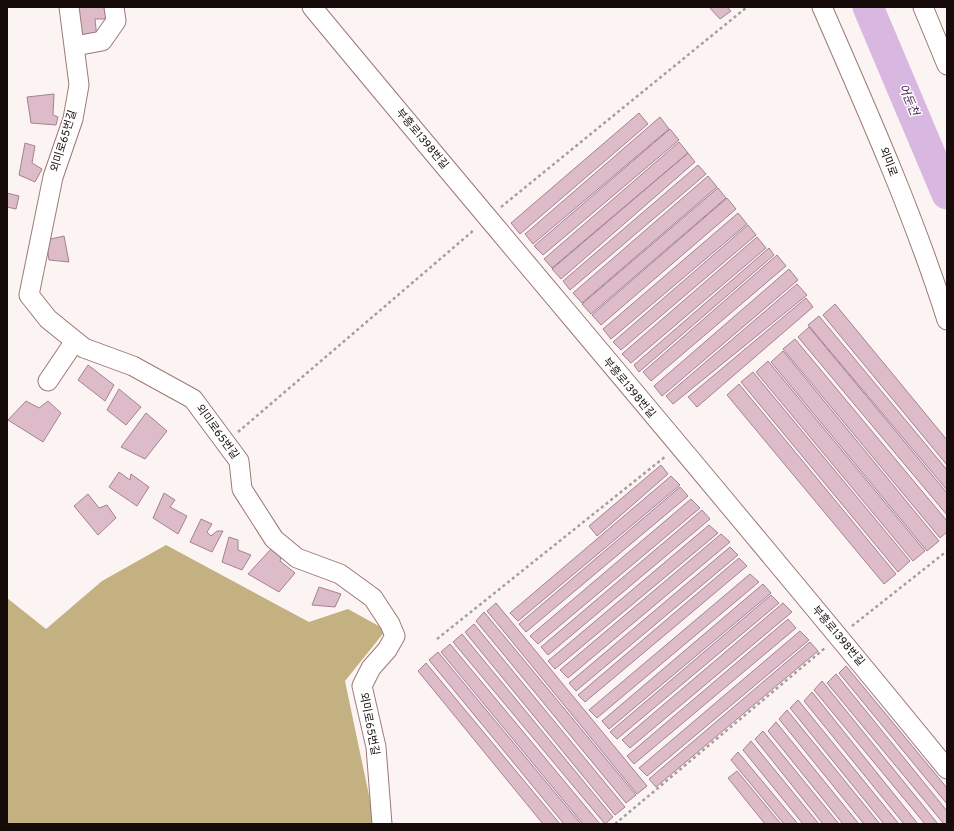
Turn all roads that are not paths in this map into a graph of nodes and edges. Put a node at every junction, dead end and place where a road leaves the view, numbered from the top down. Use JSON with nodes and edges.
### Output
{"nodes":[{"id":1,"x":69,"y":7,"type":"edge"},
{"id":2,"x":114,"y":7,"type":"edge"},
{"id":3,"x":312,"y":7,"type":"edge"},
{"id":4,"x":822,"y":7,"type":"edge"},
{"id":5,"x":923,"y":7,"type":"edge"},
{"id":6,"x":75,"y":46,"type":"junction"},
{"id":7,"x":947,"y":66,"type":"edge"},
{"id":8,"x":947,"y":320,"type":"edge"},
{"id":9,"x":75,"y":341,"type":"junction"},
{"id":10,"x":48,"y":381,"type":"dead end"},
{"id":11,"x":947,"y":769,"type":"edge"},
{"id":12,"x":382,"y":824,"type":"edge"}],
"edges":[{"from":1,"to":6,"type":"street","name":"외미로65번길"},
{"from":2,"to":6,"type":"street"},
{"from":3,"to":11,"type":"street","name":"부흥로1398번길"},
{"from":4,"to":8,"type":"street","name":"외미로"},
{"from":5,"to":7,"type":"street"},
{"from":6,"to":9,"type":"street","name":"외미로65번길"},
{"from":9,"to":10,"type":"street"},
{"from":9,"to":12,"type":"street","name":"외미로65번길"}]}
